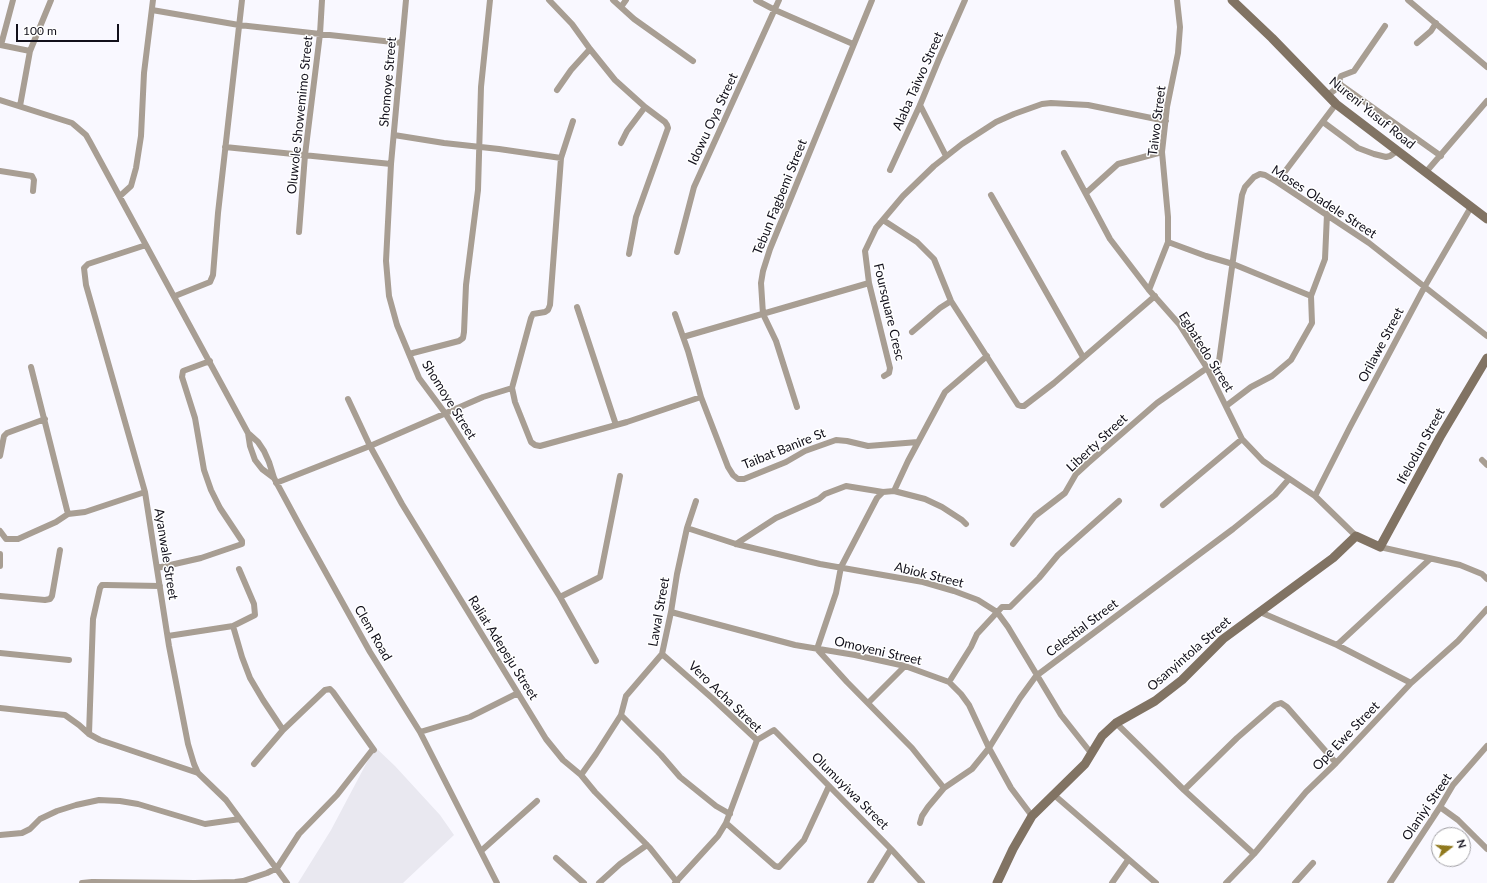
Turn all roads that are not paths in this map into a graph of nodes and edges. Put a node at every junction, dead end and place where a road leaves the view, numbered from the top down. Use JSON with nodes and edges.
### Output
{"nodes":[{"id":1,"x":13,"y":0,"type":"edge"},
{"id":2,"x":51,"y":0,"type":"edge"},
{"id":3,"x":153,"y":0,"type":"edge"},
{"id":4,"x":242,"y":0,"type":"edge"},
{"id":5,"x":322,"y":0,"type":"edge"},
{"id":6,"x":406,"y":0,"type":"edge"},
{"id":7,"x":490,"y":0,"type":"edge"},
{"id":8,"x":549,"y":0,"type":"edge"},
{"id":9,"x":613,"y":0,"type":"edge"},
{"id":10,"x":626,"y":0,"type":"edge"},
{"id":11,"x":756,"y":0,"type":"edge"},
{"id":12,"x":779,"y":0,"type":"edge"},
{"id":13,"x":872,"y":0,"type":"edge"},
{"id":14,"x":965,"y":0,"type":"edge"},
{"id":15,"x":1177,"y":0,"type":"edge"},
{"id":16,"x":1232,"y":0,"type":"edge"},
{"id":17,"x":1408,"y":0,"type":"edge"},
{"id":18,"x":621,"y":7,"type":"junction"},
{"id":19,"x":152,"y":10,"type":"junction"},
{"id":20,"x":775,"y":10,"type":"junction"},
{"id":21,"x":1436,"y":24,"type":"junction"},
{"id":22,"x":239,"y":25,"type":"junction"},
{"id":23,"x":1385,"y":26,"type":"dead end"},
{"id":24,"x":320,"y":34,"type":"junction"},
{"id":25,"x":402,"y":43,"type":"junction"},
{"id":26,"x":1417,"y":43,"type":"dead end"},
{"id":27,"x":853,"y":44,"type":"junction"},
{"id":28,"x":1,"y":45,"type":"edge"},
{"id":29,"x":590,"y":49,"type":"junction"},
{"id":30,"x":30,"y":51,"type":"junction"},
{"id":31,"x":693,"y":61,"type":"dead end"},
{"id":32,"x":1487,"y":67,"type":"edge"},
{"id":33,"x":1341,"y":85,"type":"junction"},
{"id":34,"x":557,"y":90,"type":"dead end"},
{"id":35,"x":1328,"y":96,"type":"junction"},
{"id":36,"x":0,"y":100,"type":"edge"},
{"id":37,"x":1487,"y":101,"type":"edge"},
{"id":38,"x":1336,"y":104,"type":"junction"},
{"id":39,"x":920,"y":105,"type":"junction"},
{"id":40,"x":20,"y":106,"type":"junction"},
{"id":41,"x":646,"y":108,"type":"junction"},
{"id":42,"x":573,"y":120,"type":"dead end"},
{"id":43,"x":1166,"y":121,"type":"junction"},
{"id":44,"x":1323,"y":122,"type":"junction"},
{"id":45,"x":394,"y":135,"type":"junction"},
{"id":46,"x":621,"y":143,"type":"dead end"},
{"id":47,"x":225,"y":147,"type":"junction"},
{"id":48,"x":479,"y":147,"type":"junction"},
{"id":49,"x":1397,"y":151,"type":"junction"},
{"id":50,"x":1162,"y":152,"type":"junction"},
{"id":51,"x":1064,"y":154,"type":"dead end"},
{"id":52,"x":305,"y":155,"type":"junction"},
{"id":53,"x":946,"y":156,"type":"junction"},
{"id":54,"x":1441,"y":156,"type":"junction"},
{"id":55,"x":561,"y":158,"type":"junction"},
{"id":56,"x":391,"y":164,"type":"junction"},
{"id":57,"x":890,"y":170,"type":"dead end"},
{"id":58,"x":0,"y":171,"type":"edge"},
{"id":59,"x":1426,"y":172,"type":"junction"},
{"id":60,"x":1276,"y":182,"type":"junction"},
{"id":61,"x":33,"y":191,"type":"dead end"},
{"id":62,"x":1086,"y":193,"type":"junction"},
{"id":63,"x":991,"y":195,"type":"dead end"},
{"id":64,"x":120,"y":196,"type":"junction"},
{"id":65,"x":1471,"y":207,"type":"junction"},
{"id":66,"x":1327,"y":214,"type":"junction"},
{"id":67,"x":1487,"y":219,"type":"edge"},
{"id":68,"x":883,"y":220,"type":"junction"},
{"id":69,"x":299,"y":232,"type":"dead end"},
{"id":70,"x":1168,"y":242,"type":"junction"},
{"id":71,"x":146,"y":245,"type":"junction"},
{"id":72,"x":677,"y":252,"type":"dead end"},
{"id":73,"x":629,"y":254,"type":"dead end"},
{"id":74,"x":1233,"y":264,"type":"junction"},
{"id":75,"x":869,"y":283,"type":"junction"},
{"id":76,"x":1425,"y":286,"type":"junction"},
{"id":77,"x":1149,"y":290,"type":"junction"},
{"id":78,"x":174,"y":296,"type":"junction"},
{"id":79,"x":1155,"y":296,"type":"junction"},
{"id":80,"x":1311,"y":296,"type":"junction"},
{"id":81,"x":950,"y":301,"type":"junction"},
{"id":82,"x":577,"y":307,"type":"dead end"},
{"id":83,"x":675,"y":314,"type":"dead end"},
{"id":84,"x":763,"y":314,"type":"junction"},
{"id":85,"x":912,"y":332,"type":"dead end"},
{"id":86,"x":1487,"y":336,"type":"edge"},
{"id":87,"x":683,"y":337,"type":"junction"},
{"id":88,"x":409,"y":354,"type":"junction"},
{"id":89,"x":986,"y":356,"type":"junction"},
{"id":90,"x":1083,"y":358,"type":"junction"},
{"id":91,"x":1487,"y":358,"type":"edge"},
{"id":92,"x":210,"y":361,"type":"junction"},
{"id":93,"x":31,"y":367,"type":"dead end"},
{"id":94,"x":1207,"y":368,"type":"junction"},
{"id":95,"x":884,"y":376,"type":"dead end"},
{"id":96,"x":1212,"y":377,"type":"junction"},
{"id":97,"x":512,"y":388,"type":"junction"},
{"id":98,"x":701,"y":398,"type":"junction"},
{"id":99,"x":348,"y":399,"type":"dead end"},
{"id":100,"x":1226,"y":406,"type":"junction"},
{"id":101,"x":797,"y":407,"type":"dead end"},
{"id":102,"x":445,"y":413,"type":"junction"},
{"id":103,"x":45,"y":419,"type":"junction"},
{"id":104,"x":616,"y":425,"type":"junction"},
{"id":105,"x":248,"y":433,"type":"junction"},
{"id":106,"x":1242,"y":439,"type":"junction"},
{"id":107,"x":918,"y":442,"type":"junction"},
{"id":108,"x":370,"y":446,"type":"junction"},
{"id":109,"x":0,"y":456,"type":"edge"},
{"id":110,"x":1482,"y":460,"type":"dead end"},
{"id":111,"x":1487,"y":465,"type":"edge"},
{"id":112,"x":620,"y":476,"type":"dead end"},
{"id":113,"x":1289,"y":479,"type":"junction"},
{"id":114,"x":275,"y":480,"type":"junction"},
{"id":115,"x":894,"y":491,"type":"junction"},
{"id":116,"x":145,"y":492,"type":"junction"},
{"id":117,"x":883,"y":492,"type":"junction"},
{"id":118,"x":1315,"y":496,"type":"junction"},
{"id":119,"x":696,"y":501,"type":"dead end"},
{"id":120,"x":1120,"y":501,"type":"dead end"},
{"id":121,"x":1163,"y":505,"type":"dead end"},
{"id":122,"x":68,"y":514,"type":"junction"},
{"id":123,"x":966,"y":524,"type":"dead end"},
{"id":124,"x":687,"y":528,"type":"junction"},
{"id":125,"x":0,"y":531,"type":"edge"},
{"id":126,"x":1356,"y":536,"type":"junction"},
{"id":127,"x":736,"y":544,"type":"junction"},
{"id":128,"x":1013,"y":544,"type":"dead end"},
{"id":129,"x":1380,"y":547,"type":"junction"},
{"id":130,"x":60,"y":550,"type":"dead end"},
{"id":131,"x":0,"y":554,"type":"edge"},
{"id":132,"x":1430,"y":559,"type":"junction"},
{"id":133,"x":0,"y":566,"type":"edge"},
{"id":134,"x":841,"y":567,"type":"junction"},
{"id":135,"x":157,"y":568,"type":"junction"},
{"id":136,"x":239,"y":568,"type":"dead end"},
{"id":137,"x":1487,"y":579,"type":"edge"},
{"id":138,"x":160,"y":586,"type":"junction"},
{"id":139,"x":0,"y":596,"type":"edge"},
{"id":140,"x":560,"y":598,"type":"junction"},
{"id":141,"x":1487,"y":609,"type":"edge"},
{"id":142,"x":671,"y":612,"type":"junction"},
{"id":143,"x":997,"y":612,"type":"junction"},
{"id":144,"x":1260,"y":612,"type":"junction"},
{"id":145,"x":233,"y":626,"type":"junction"},
{"id":146,"x":168,"y":636,"type":"junction"},
{"id":147,"x":1337,"y":645,"type":"junction"},
{"id":148,"x":817,"y":649,"type":"junction"},
{"id":149,"x":0,"y":652,"type":"edge"},
{"id":150,"x":662,"y":654,"type":"junction"},
{"id":151,"x":70,"y":660,"type":"dead end"},
{"id":152,"x":596,"y":661,"type":"dead end"},
{"id":153,"x":905,"y":666,"type":"junction"},
{"id":154,"x":1036,"y":676,"type":"junction"},
{"id":155,"x":949,"y":682,"type":"junction"},
{"id":156,"x":1411,"y":683,"type":"junction"},
{"id":157,"x":518,"y":693,"type":"junction"},
{"id":158,"x":868,"y":703,"type":"junction"},
{"id":159,"x":0,"y":708,"type":"edge"},
{"id":160,"x":621,"y":715,"type":"junction"},
{"id":161,"x":1116,"y":723,"type":"junction"},
{"id":162,"x":283,"y":730,"type":"junction"},
{"id":163,"x":420,"y":732,"type":"junction"},
{"id":164,"x":89,"y":734,"type":"junction"},
{"id":165,"x":757,"y":740,"type":"junction"},
{"id":166,"x":1487,"y":746,"type":"edge"},
{"id":167,"x":989,"y":748,"type":"junction"},
{"id":168,"x":1091,"y":753,"type":"junction"},
{"id":169,"x":1336,"y":762,"type":"junction"},
{"id":170,"x":254,"y":764,"type":"dead end"},
{"id":171,"x":198,"y":773,"type":"junction"},
{"id":172,"x":581,"y":775,"type":"junction"},
{"id":173,"x":829,"y":786,"type":"junction"},
{"id":174,"x":944,"y":788,"type":"junction"},
{"id":175,"x":1184,"y":790,"type":"junction"},
{"id":176,"x":1053,"y":794,"type":"junction"},
{"id":177,"x":538,"y":801,"type":"dead end"},
{"id":178,"x":1440,"y":807,"type":"junction"},
{"id":179,"x":730,"y":814,"type":"junction"},
{"id":180,"x":1032,"y":816,"type":"junction"},
{"id":181,"x":240,"y":819,"type":"junction"},
{"id":182,"x":726,"y":823,"type":"junction"},
{"id":183,"x":920,"y":824,"type":"dead end"},
{"id":184,"x":0,"y":835,"type":"edge"},
{"id":185,"x":647,"y":845,"type":"junction"},
{"id":186,"x":892,"y":849,"type":"junction"},
{"id":187,"x":1487,"y":849,"type":"edge"},
{"id":188,"x":481,"y":851,"type":"junction"},
{"id":189,"x":1254,"y":854,"type":"junction"},
{"id":190,"x":556,"y":858,"type":"dead end"},
{"id":191,"x":1128,"y":860,"type":"junction"},
{"id":192,"x":1313,"y":863,"type":"dead end"},
{"id":193,"x":277,"y":868,"type":"junction"},
{"id":194,"x":676,"y":882,"type":"edge"},
{"id":195,"x":82,"y":883,"type":"edge"},
{"id":196,"x":287,"y":883,"type":"edge"},
{"id":197,"x":497,"y":883,"type":"edge"},
{"id":198,"x":584,"y":883,"type":"edge"},
{"id":199,"x":599,"y":883,"type":"edge"},
{"id":200,"x":870,"y":883,"type":"edge"},
{"id":201,"x":922,"y":883,"type":"edge"},
{"id":202,"x":997,"y":883,"type":"edge"},
{"id":203,"x":1112,"y":883,"type":"edge"},
{"id":204,"x":1156,"y":883,"type":"edge"},
{"id":205,"x":1226,"y":883,"type":"edge"},
{"id":206,"x":1295,"y":883,"type":"edge"},
{"id":207,"x":1390,"y":883,"type":"edge"}],
"edges":[{"from":1,"to":28,"type":"street"},
{"from":2,"to":30,"type":"street"},
{"from":3,"to":19,"type":"street"},
{"from":4,"to":22,"type":"street"},
{"from":5,"to":24,"type":"street","name":"Oluwole Showemimo Street"},
{"from":6,"to":25,"type":"street","name":"Shomoye Street"},
{"from":7,"to":48,"type":"street"},
{"from":8,"to":29,"type":"street"},
{"from":9,"to":18,"type":"street"},
{"from":10,"to":18,"type":"street"},
{"from":11,"to":20,"type":"street"},
{"from":12,"to":20,"type":"street","name":"Idowu Oya Street"},
{"from":13,"to":27,"type":"street","name":"Tebun Fagbemi Street"},
{"from":14,"to":39,"type":"street","name":"Alaba Taiwo Street"},
{"from":15,"to":43,"type":"street","name":"Taiwo Street"},
{"from":16,"to":35,"type":"street","name":"Nureni Yusuf Road"},
{"from":17,"to":21,"type":"street"},
{"from":18,"to":31,"type":"street"},
{"from":19,"to":22,"type":"street"},
{"from":19,"to":64,"type":"street"},
{"from":20,"to":27,"type":"street"},
{"from":20,"to":72,"type":"street","name":"Idowu Oya Street"},
{"from":21,"to":26,"type":"street"},
{"from":21,"to":32,"type":"street"},
{"from":22,"to":24,"type":"street"},
{"from":22,"to":47,"type":"street"},
{"from":23,"to":33,"type":"street"},
{"from":24,"to":25,"type":"street"},
{"from":24,"to":52,"type":"street","name":"Oluwole Showemimo Street"},
{"from":25,"to":45,"type":"street","name":"Shomoye Street"},
{"from":27,"to":84,"type":"street","name":"Tebun Fagbemi Street"},
{"from":28,"to":30,"type":"street"},
{"from":29,"to":34,"type":"street"},
{"from":29,"to":41,"type":"street"},
{"from":30,"to":40,"type":"street"},
{"from":33,"to":35,"type":"street"},
{"from":33,"to":54,"type":"street"},
{"from":35,"to":38,"type":"street","name":"Nureni Yusuf Road"},
{"from":36,"to":40,"type":"street","name":"Clem Road"},
{"from":37,"to":54,"type":"street"},
{"from":38,"to":44,"type":"street"},
{"from":38,"to":49,"type":"street","name":"Nureni Yusuf Road"},
{"from":39,"to":53,"type":"street"},
{"from":39,"to":57,"type":"street","name":"Alaba Taiwo Street"},
{"from":40,"to":64,"type":"street","name":"Clem Road"},
{"from":41,"to":46,"type":"street"},
{"from":41,"to":73,"type":"street"},
{"from":42,"to":55,"type":"street"},
{"from":43,"to":50,"type":"street","name":"Taiwo Street"},
{"from":43,"to":53,"type":"street","name":"Foursquare Cresc"},
{"from":44,"to":49,"type":"street"},
{"from":44,"to":60,"type":"street"},
{"from":45,"to":48,"type":"street"},
{"from":45,"to":56,"type":"street","name":"Shomoye Street"},
{"from":47,"to":52,"type":"street"},
{"from":47,"to":78,"type":"street"},
{"from":48,"to":55,"type":"street"},
{"from":48,"to":88,"type":"street"},
{"from":49,"to":59,"type":"street","name":"Nureni Yusuf Road"},
{"from":50,"to":62,"type":"street"},
{"from":50,"to":70,"type":"street","name":"Taiwo Street"},
{"from":51,"to":62,"type":"street","name":"Egbatedo Street"},
{"from":52,"to":56,"type":"street"},
{"from":52,"to":69,"type":"street","name":"Oluwole Showemimo Street"},
{"from":53,"to":68,"type":"street","name":"Foursquare Cresc"},
{"from":54,"to":59,"type":"street"},
{"from":55,"to":97,"type":"street"},
{"from":56,"to":88,"type":"street","name":"Shomoye Street"},
{"from":58,"to":61,"type":"street"},
{"from":59,"to":65,"type":"street","name":"Nureni Yusuf Road"},
{"from":60,"to":66,"type":"street","name":"Moses Oladele Street"},
{"from":60,"to":74,"type":"street","name":"Moses Oladele Street"},
{"from":62,"to":77,"type":"street","name":"Egbatedo Street"},
{"from":63,"to":90,"type":"street"},
{"from":64,"to":71,"type":"street","name":"Clem Road"},
{"from":65,"to":67,"type":"street","name":"Nureni Yusuf Road"},
{"from":65,"to":76,"type":"street","name":"Orilawe Street"},
{"from":66,"to":76,"type":"street","name":"Moses Oladele Street"},
{"from":66,"to":80,"type":"street"},
{"from":68,"to":75,"type":"street","name":"Foursquare Cresc"},
{"from":68,"to":81,"type":"street"},
{"from":70,"to":74,"type":"street"},
{"from":70,"to":77,"type":"street","name":"Taiwo Street"},
{"from":71,"to":78,"type":"street","name":"Clem Road"},
{"from":71,"to":116,"type":"street","name":"Ayanwale Street"},
{"from":74,"to":80,"type":"street"},
{"from":74,"to":96,"type":"street","name":"Moses Oladele Street"},
{"from":75,"to":84,"type":"street"},
{"from":75,"to":95,"type":"street","name":"Foursquare Cresc"},
{"from":76,"to":86,"type":"street","name":"Moses Oladele Street"},
{"from":76,"to":118,"type":"street","name":"Orilawe Street"},
{"from":77,"to":79,"type":"street","name":"Egbatedo Street"},
{"from":78,"to":92,"type":"street","name":"Clem Road"},
{"from":79,"to":90,"type":"street"},
{"from":79,"to":94,"type":"street","name":"Egbatedo Street"},
{"from":80,"to":100,"type":"street"},
{"from":81,"to":85,"type":"street"},
{"from":81,"to":89,"type":"street"},
{"from":82,"to":104,"type":"street"},
{"from":83,"to":87,"type":"street","name":"Taibat Banire St"},
{"from":84,"to":87,"type":"street"},
{"from":84,"to":101,"type":"street","name":"Tebun Fagbemi Street"},
{"from":87,"to":98,"type":"street","name":"Taibat Banire St"},
{"from":88,"to":102,"type":"street","name":"Shomoye Street"},
{"from":89,"to":90,"type":"street"},
{"from":89,"to":107,"type":"street"},
{"from":91,"to":129,"type":"street","name":"Ifelodun Street"},
{"from":92,"to":105,"type":"street","name":"Clem Road"},
{"from":92,"to":135,"type":"street"},
{"from":93,"to":103,"type":"street"},
{"from":94,"to":96,"type":"street","name":"Egbatedo Street"},
{"from":94,"to":128,"type":"street","name":"Liberty Street"},
{"from":96,"to":100,"type":"street","name":"Egbatedo Street"},
{"from":97,"to":102,"type":"street"},
{"from":97,"to":104,"type":"street"},
{"from":98,"to":104,"type":"street"},
{"from":98,"to":107,"type":"street","name":"Taibat Banire St"},
{"from":99,"to":108,"type":"street","name":"Raliat Adepeju Street"},
{"from":100,"to":106,"type":"street","name":"Egbatedo Street"},
{"from":102,"to":108,"type":"street"},
{"from":102,"to":140,"type":"street","name":"Shomoye Street"},
{"from":103,"to":109,"type":"street"},
{"from":103,"to":122,"type":"street"},
{"from":105,"to":114,"type":"street","name":"Clem Road"},
{"from":105,"to":114,"type":"street"},
{"from":106,"to":113,"type":"street","name":"Egbatedo Street"},
{"from":106,"to":121,"type":"street"},
{"from":107,"to":115,"type":"street"},
{"from":108,"to":114,"type":"street"},
{"from":108,"to":157,"type":"street","name":"Raliat Adepeju Street"},
{"from":110,"to":111,"type":"street"},
{"from":112,"to":140,"type":"street"},
{"from":113,"to":118,"type":"street","name":"Egbatedo Street"},
{"from":113,"to":154,"type":"street","name":"Celestial Street"},
{"from":114,"to":163,"type":"street","name":"Clem Road"},
{"from":115,"to":117,"type":"street"},
{"from":115,"to":123,"type":"street"},
{"from":116,"to":122,"type":"street"},
{"from":116,"to":135,"type":"street","name":"Ayanwale Street"},
{"from":117,"to":127,"type":"street"},
{"from":117,"to":134,"type":"street"},
{"from":118,"to":126,"type":"street","name":"Egbatedo Street"},
{"from":119,"to":124,"type":"street","name":"Lawal Street"},
{"from":120,"to":143,"type":"street"},
{"from":122,"to":125,"type":"street"},
{"from":124,"to":127,"type":"street","name":"Abiok Street"},
{"from":124,"to":142,"type":"street","name":"Lawal Street"},
{"from":126,"to":129,"type":"street"},
{"from":126,"to":144,"type":"street","name":"Osanyintola Street"},
{"from":127,"to":134,"type":"street","name":"Abiok Street"},
{"from":129,"to":132,"type":"street"},
{"from":130,"to":139,"type":"street"},
{"from":131,"to":133,"type":"street"},
{"from":132,"to":137,"type":"street"},
{"from":132,"to":147,"type":"street"},
{"from":134,"to":143,"type":"street","name":"Abiok Street"},
{"from":134,"to":148,"type":"street"},
{"from":135,"to":138,"type":"street","name":"Ayanwale Street"},
{"from":136,"to":145,"type":"street"},
{"from":138,"to":146,"type":"street","name":"Ayanwale Street"},
{"from":138,"to":164,"type":"street"},
{"from":140,"to":152,"type":"street","name":"Shomoye Street"},
{"from":141,"to":156,"type":"street","name":"Ope Ewe Street"},
{"from":142,"to":148,"type":"street","name":"Omoyeni Street"},
{"from":142,"to":150,"type":"street","name":"Lawal Street"},
{"from":143,"to":154,"type":"street","name":"Abiok Street"},
{"from":143,"to":155,"type":"street"},
{"from":144,"to":147,"type":"street"},
{"from":144,"to":161,"type":"street","name":"Osanyintola Street"},
{"from":145,"to":146,"type":"street"},
{"from":145,"to":162,"type":"street"},
{"from":146,"to":171,"type":"street","name":"Ayanwale Street"},
{"from":147,"to":156,"type":"street"},
{"from":148,"to":153,"type":"street","name":"Omoyeni Street"},
{"from":148,"to":158,"type":"street"},
{"from":149,"to":151,"type":"street"},
{"from":150,"to":160,"type":"street","name":"Lawal Street"},
{"from":150,"to":165,"type":"street","name":"Vero Acha Street"},
{"from":153,"to":155,"type":"street","name":"Omoyeni Street"},
{"from":153,"to":158,"type":"street"},
{"from":154,"to":167,"type":"street","name":"Celestial Street"},
{"from":154,"to":168,"type":"street","name":"Abiok Street"},
{"from":155,"to":167,"type":"street","name":"Omoyeni Street"},
{"from":156,"to":169,"type":"street","name":"Ope Ewe Street"},
{"from":157,"to":163,"type":"street"},
{"from":157,"to":172,"type":"street","name":"Raliat Adepeju Street"},
{"from":158,"to":174,"type":"street"},
{"from":159,"to":164,"type":"street"},
{"from":160,"to":172,"type":"street","name":"Lawal Street"},
{"from":160,"to":179,"type":"street"},
{"from":161,"to":168,"type":"street","name":"Osanyintola Street"},
{"from":161,"to":175,"type":"street"},
{"from":162,"to":170,"type":"street"},
{"from":162,"to":193,"type":"street"},
{"from":163,"to":188,"type":"street","name":"Clem Road"},
{"from":164,"to":171,"type":"street"},
{"from":165,"to":173,"type":"street","name":"Olumuyiwa Street"},
{"from":165,"to":179,"type":"street","name":"Vero Acha Street"},
{"from":166,"to":178,"type":"street","name":"Olaniyi Street"},
{"from":167,"to":174,"type":"street","name":"Celestial Street"},
{"from":167,"to":180,"type":"street","name":"Omoyeni Street"},
{"from":168,"to":176,"type":"street","name":"Osanyintola Street"},
{"from":169,"to":175,"type":"street"},
{"from":169,"to":189,"type":"street","name":"Ope Ewe Street"},
{"from":171,"to":181,"type":"street","name":"Ayanwale Street"},
{"from":172,"to":185,"type":"street","name":"Raliat Adepeju Street"},
{"from":173,"to":182,"type":"street"},
{"from":173,"to":186,"type":"street","name":"Olumuyiwa Street"},
{"from":174,"to":183,"type":"street","name":"Celestial Street"},
{"from":175,"to":189,"type":"street"},
{"from":176,"to":180,"type":"street","name":"Osanyintola Street"},
{"from":176,"to":191,"type":"street"},
{"from":177,"to":188,"type":"street"},
{"from":178,"to":187,"type":"street"},
{"from":178,"to":207,"type":"street","name":"Olaniyi Street"},
{"from":179,"to":182,"type":"street","name":"Vero Acha Street"},
{"from":180,"to":202,"type":"street","name":"Osanyintola Street"},
{"from":181,"to":184,"type":"street"},
{"from":181,"to":193,"type":"street","name":"Ayanwale Street"},
{"from":182,"to":194,"type":"street","name":"Vero Acha Street"},
{"from":185,"to":194,"type":"street","name":"Raliat Adepeju Street"},
{"from":185,"to":199,"type":"street"},
{"from":186,"to":200,"type":"street"},
{"from":186,"to":201,"type":"street","name":"Olumuyiwa Street"},
{"from":188,"to":197,"type":"street","name":"Clem Road"},
{"from":189,"to":205,"type":"street","name":"Ope Ewe Street"},
{"from":190,"to":198,"type":"street"},
{"from":191,"to":203,"type":"street"},
{"from":191,"to":204,"type":"street"},
{"from":192,"to":206,"type":"street"},
{"from":193,"to":195,"type":"street"},
{"from":193,"to":196,"type":"street","name":"Ayanwale Street"}]}
